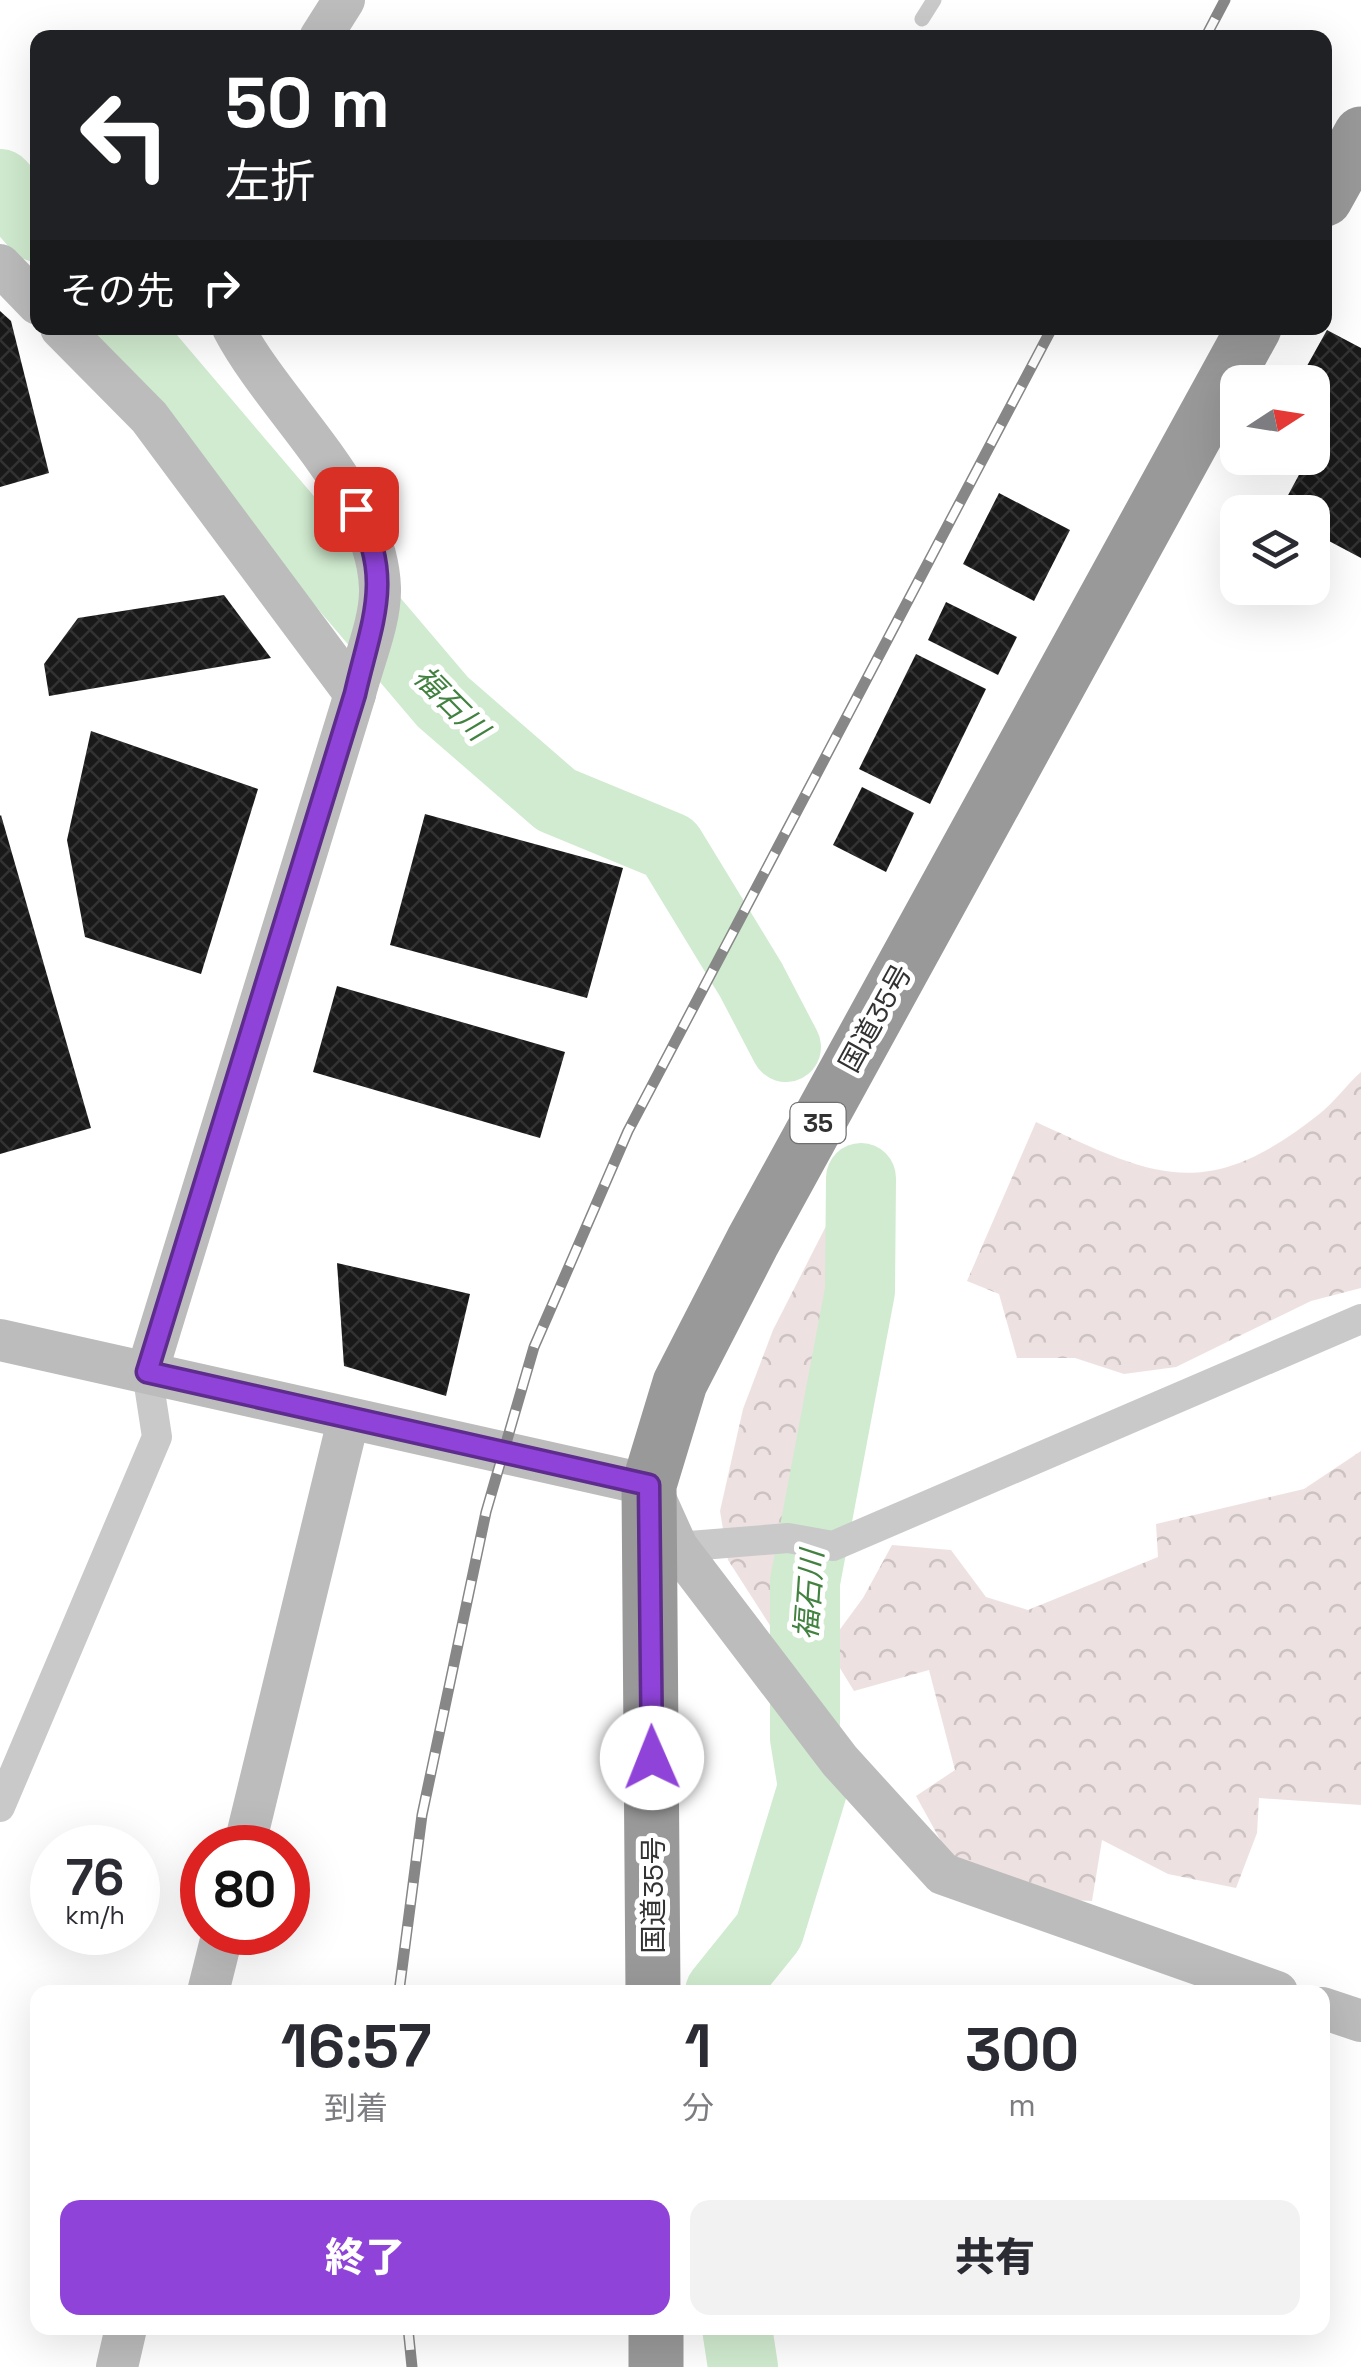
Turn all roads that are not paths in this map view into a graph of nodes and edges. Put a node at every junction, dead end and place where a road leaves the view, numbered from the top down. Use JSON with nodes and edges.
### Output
{"nodes":[{"id":1,"x":344,"y":0,"type":"edge"},
{"id":2,"x":934,"y":0,"type":"edge"},
{"id":3,"x":922,"y":20,"type":"dead end"},
{"id":4,"x":325,"y":30,"type":"edge"},
{"id":5,"x":1361,"y":134,"type":"edge"},
{"id":6,"x":1332,"y":186,"type":"edge"},
{"id":7,"x":0,"y":265,"type":"edge"},
{"id":8,"x":30,"y":296,"type":"edge"},
{"id":9,"x":68,"y":335,"type":"edge"},
{"id":10,"x":237,"y":335,"type":"edge"},
{"id":11,"x":1250,"y":335,"type":"edge"},
{"id":12,"x":356,"y":693,"type":"junction"},
{"id":13,"x":1361,"y":1320,"type":"edge"},
{"id":14,"x":0,"y":1340,"type":"edge"},
{"id":15,"x":147,"y":1372,"type":"junction"},
{"id":16,"x":348,"y":1421,"type":"junction"},
{"id":17,"x":649,"y":1485,"type":"junction"},
{"id":18,"x":677,"y":1547,"type":"junction"},
{"id":19,"x":0,"y":1807,"type":"edge"},
{"id":20,"x":250,"y":1825,"type":"edge"},
{"id":21,"x":217,"y":1955,"type":"edge"},
{"id":22,"x":210,"y":1985,"type":"edge"},
{"id":23,"x":653,"y":1985,"type":"edge"},
{"id":24,"x":1256,"y":1985,"type":"edge"},
{"id":25,"x":1330,"y":2011,"type":"edge"},
{"id":26,"x":1361,"y":2021,"type":"edge"},
{"id":27,"x":124,"y":2335,"type":"edge"},
{"id":28,"x":656,"y":2335,"type":"edge"},
{"id":29,"x":117,"y":2367,"type":"edge"},
{"id":30,"x":656,"y":2367,"type":"edge"}],
"edges":[{"from":1,"to":4,"type":"street"},
{"from":2,"to":3,"type":"lane"},
{"from":5,"to":6,"type":"highway"},
{"from":7,"to":8,"type":"street"},
{"from":9,"to":12,"type":"street"},
{"from":10,"to":12,"type":"street"},
{"from":11,"to":17,"type":"highway","name":"国道35号","number":"35"},
{"from":12,"to":15,"type":"street"},
{"from":13,"to":18,"type":"street"},
{"from":14,"to":15,"type":"street"},
{"from":15,"to":16,"type":"street"},
{"from":15,"to":19,"type":"street"},
{"from":16,"to":17,"type":"street"},
{"from":16,"to":20,"type":"street"},
{"from":17,"to":18,"type":"street"},
{"from":17,"to":23,"type":"highway","name":"国道35号","number":"35"},
{"from":18,"to":24,"type":"street"},
{"from":21,"to":22,"type":"street"},
{"from":25,"to":26,"type":"street"},
{"from":27,"to":29,"type":"street"},
{"from":28,"to":30,"type":"highway"}]}
